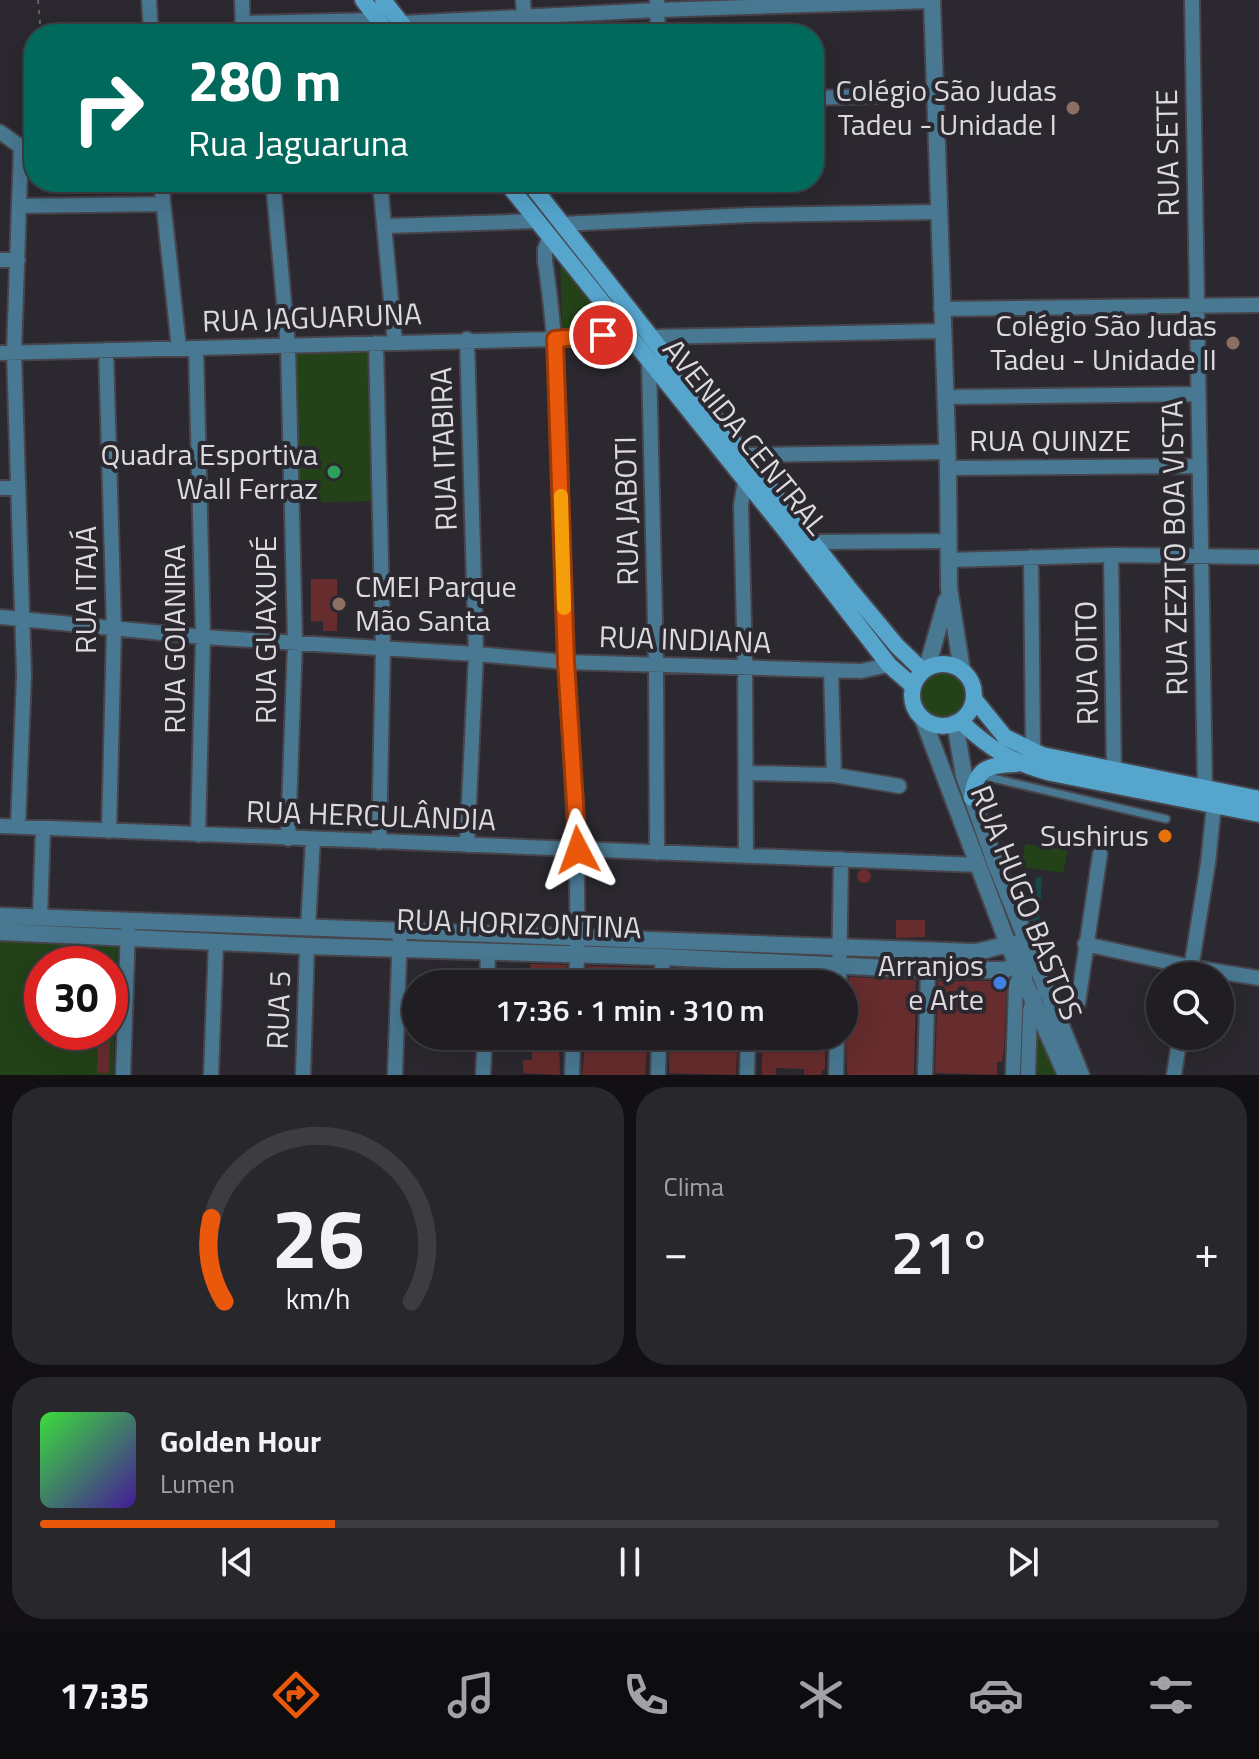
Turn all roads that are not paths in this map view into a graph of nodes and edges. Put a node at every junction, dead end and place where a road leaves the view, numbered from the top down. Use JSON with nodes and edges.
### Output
{"nodes":[{"id":1,"x":149,"y":0,"type":"edge"},
{"id":2,"x":242,"y":0,"type":"edge"},
{"id":3,"x":363,"y":0,"type":"edge"},
{"id":4,"x":383,"y":0,"type":"edge"},
{"id":5,"x":523,"y":0,"type":"edge"},
{"id":6,"x":932,"y":0,"type":"edge"},
{"id":7,"x":1192,"y":0,"type":"edge"},
{"id":8,"x":658,"y":5,"type":"edge"},
{"id":9,"x":524,"y":17,"type":"junction"},
{"id":10,"x":378,"y":20,"type":"junction"},
{"id":11,"x":150,"y":24,"type":"edge"},
{"id":12,"x":242,"y":24,"type":"edge"},
{"id":13,"x":318,"y":24,"type":"edge"},
{"id":14,"x":387,"y":24,"type":"edge"},
{"id":15,"x":397,"y":24,"type":"edge"},
{"id":16,"x":457,"y":24,"type":"edge"},
{"id":17,"x":524,"y":24,"type":"edge"},
{"id":18,"x":935,"y":94,"type":"junction"},
{"id":19,"x":824,"y":98,"type":"edge"},
{"id":20,"x":0,"y":132,"type":"edge"},
{"id":21,"x":162,"y":192,"type":"edge"},
{"id":22,"x":274,"y":192,"type":"edge"},
{"id":23,"x":381,"y":192,"type":"edge"},
{"id":24,"x":514,"y":192,"type":"edge"},
{"id":25,"x":538,"y":192,"type":"edge"},
{"id":26,"x":163,"y":204,"type":"junction"},
{"id":27,"x":19,"y":206,"type":"junction"},
{"id":28,"x":939,"y":212,"type":"junction"},
{"id":29,"x":537,"y":221,"type":"junction"},
{"id":30,"x":561,"y":224,"type":"junction"},
{"id":31,"x":386,"y":226,"type":"junction"},
{"id":32,"x":550,"y":237,"type":"junction"},
{"id":33,"x":0,"y":260,"type":"edge"},
{"id":34,"x":18,"y":260,"type":"junction"},
{"id":35,"x":1259,"y":305,"type":"edge"},
{"id":36,"x":1197,"y":306,"type":"junction"},
{"id":37,"x":941,"y":309,"type":"junction"},
{"id":38,"x":942,"y":331,"type":"junction"},
{"id":39,"x":626,"y":333,"type":"junction"},
{"id":40,"x":651,"y":337,"type":"junction"},
{"id":41,"x":467,"y":339,"type":"junction"},
{"id":42,"x":555,"y":339,"type":"junction"},
{"id":43,"x":376,"y":343,"type":"junction"},
{"id":44,"x":395,"y":343,"type":"junction"},
{"id":45,"x":288,"y":346,"type":"junction"},
{"id":46,"x":179,"y":348,"type":"junction"},
{"id":47,"x":196,"y":348,"type":"junction"},
{"id":48,"x":106,"y":350,"type":"junction"},
{"id":49,"x":7,"y":352,"type":"edge"},
{"id":50,"x":649,"y":361,"type":"junction"},
{"id":51,"x":1198,"y":394,"type":"junction"},
{"id":52,"x":945,"y":397,"type":"junction"},
{"id":53,"x":745,"y":455,"type":"junction"},
{"id":54,"x":948,"y":460,"type":"junction"},
{"id":55,"x":1200,"y":466,"type":"junction"},
{"id":56,"x":745,"y":482,"type":"junction"},
{"id":57,"x":0,"y":488,"type":"edge"},
{"id":58,"x":18,"y":488,"type":"junction"},
{"id":59,"x":791,"y":525,"type":"junction"},
{"id":60,"x":948,"y":541,"type":"junction"},
{"id":61,"x":815,"y":542,"type":"junction"},
{"id":62,"x":1111,"y":555,"type":"junction"},
{"id":63,"x":1031,"y":557,"type":"junction"},
{"id":64,"x":1259,"y":557,"type":"edge"},
{"id":65,"x":1200,"y":558,"type":"junction"},
{"id":66,"x":950,"y":560,"type":"junction"},
{"id":67,"x":949,"y":588,"type":"junction"},
{"id":68,"x":0,"y":617,"type":"edge"},
{"id":69,"x":22,"y":620,"type":"junction"},
{"id":70,"x":114,"y":629,"type":"junction"},
{"id":71,"x":203,"y":637,"type":"junction"},
{"id":72,"x":295,"y":641,"type":"junction"},
{"id":73,"x":383,"y":648,"type":"junction"},
{"id":74,"x":476,"y":654,"type":"junction"},
{"id":75,"x":566,"y":662,"type":"junction"},
{"id":76,"x":656,"y":665,"type":"junction"},
{"id":77,"x":889,"y":665,"type":"junction"},
{"id":78,"x":745,"y":667,"type":"junction"},
{"id":79,"x":831,"y":670,"type":"junction"},
{"id":80,"x":925,"y":670,"type":"junction"},
{"id":81,"x":962,"y":671,"type":"junction"},
{"id":82,"x":913,"y":686,"type":"junction"},
{"id":83,"x":974,"y":699,"type":"junction"},
{"id":84,"x":923,"y":719,"type":"junction"},
{"id":85,"x":958,"y":722,"type":"junction"},
{"id":86,"x":1033,"y":751,"type":"junction"},
{"id":87,"x":1018,"y":764,"type":"junction"},
{"id":88,"x":1114,"y":771,"type":"junction"},
{"id":89,"x":746,"y":773,"type":"junction"},
{"id":90,"x":834,"y":775,"type":"junction"},
{"id":91,"x":978,"y":775,"type":"junction"},
{"id":92,"x":899,"y":786,"type":"dead end"},
{"id":93,"x":1205,"y":789,"type":"junction"},
{"id":94,"x":972,"y":798,"type":"junction"},
{"id":95,"x":1259,"y":799,"type":"edge"},
{"id":96,"x":1214,"y":805,"type":"junction"},
{"id":97,"x":1259,"y":814,"type":"edge"},
{"id":98,"x":1166,"y":819,"type":"dead end"},
{"id":99,"x":0,"y":826,"type":"edge"},
{"id":100,"x":18,"y":826,"type":"junction"},
{"id":101,"x":43,"y":828,"type":"junction"},
{"id":102,"x":109,"y":831,"type":"junction"},
{"id":103,"x":198,"y":835,"type":"junction"},
{"id":104,"x":288,"y":839,"type":"junction"},
{"id":105,"x":313,"y":839,"type":"junction"},
{"id":106,"x":379,"y":842,"type":"junction"},
{"id":107,"x":467,"y":845,"type":"junction"},
{"id":108,"x":578,"y":850,"type":"junction"},
{"id":109,"x":657,"y":853,"type":"junction"},
{"id":110,"x":1100,"y":854,"type":"dead end"},
{"id":111,"x":746,"y":855,"type":"junction"},
{"id":112,"x":841,"y":859,"type":"junction"},
{"id":113,"x":979,"y":865,"type":"junction"},
{"id":114,"x":0,"y":916,"type":"edge"},
{"id":115,"x":40,"y":917,"type":"junction"},
{"id":116,"x":308,"y":927,"type":"junction"},
{"id":117,"x":128,"y":928,"type":"junction"},
{"id":118,"x":400,"y":931,"type":"junction"},
{"id":119,"x":0,"y":932,"type":"edge"},
{"id":120,"x":216,"y":941,"type":"junction"},
{"id":121,"x":1008,"y":944,"type":"junction"},
{"id":122,"x":1085,"y":944,"type":"junction"},
{"id":123,"x":307,"y":946,"type":"junction"},
{"id":124,"x":577,"y":946,"type":"junction"},
{"id":125,"x":841,"y":947,"type":"junction"},
{"id":126,"x":399,"y":949,"type":"junction"},
{"id":127,"x":488,"y":952,"type":"junction"},
{"id":128,"x":663,"y":957,"type":"junction"},
{"id":129,"x":751,"y":962,"type":"junction"},
{"id":130,"x":1153,"y":962,"type":"edge"},
{"id":131,"x":1193,"y":962,"type":"edge"},
{"id":132,"x":1030,"y":965,"type":"junction"},
{"id":133,"x":840,"y":966,"type":"junction"},
{"id":134,"x":487,"y":970,"type":"edge"},
{"id":135,"x":576,"y":970,"type":"edge"},
{"id":136,"x":662,"y":970,"type":"edge"},
{"id":137,"x":751,"y":970,"type":"edge"},
{"id":138,"x":840,"y":970,"type":"edge"},
{"id":139,"x":928,"y":970,"type":"junction"},
{"id":140,"x":1234,"y":976,"type":"edge"},
{"id":141,"x":1259,"y":978,"type":"edge"},
{"id":142,"x":1033,"y":999,"type":"junction"},
{"id":143,"x":1078,"y":1003,"type":"dead end"},
{"id":144,"x":484,"y":1050,"type":"edge"},
{"id":145,"x":573,"y":1050,"type":"edge"},
{"id":146,"x":659,"y":1050,"type":"edge"},
{"id":147,"x":748,"y":1050,"type":"edge"},
{"id":148,"x":837,"y":1050,"type":"edge"},
{"id":149,"x":1178,"y":1050,"type":"edge"},
{"id":150,"x":123,"y":1075,"type":"edge"},
{"id":151,"x":211,"y":1075,"type":"edge"},
{"id":152,"x":303,"y":1075,"type":"edge"},
{"id":153,"x":395,"y":1075,"type":"edge"},
{"id":154,"x":483,"y":1075,"type":"edge"},
{"id":155,"x":572,"y":1075,"type":"edge"},
{"id":156,"x":658,"y":1075,"type":"edge"},
{"id":157,"x":747,"y":1075,"type":"edge"},
{"id":158,"x":836,"y":1075,"type":"edge"},
{"id":159,"x":925,"y":1075,"type":"edge"},
{"id":160,"x":1013,"y":1075,"type":"edge"},
{"id":161,"x":1028,"y":1075,"type":"edge"},
{"id":162,"x":1066,"y":1075,"type":"edge"},
{"id":163,"x":1081,"y":1075,"type":"edge"},
{"id":164,"x":1174,"y":1075,"type":"edge"}],
"edges":[{"from":1,"to":11,"type":"street"},
{"from":2,"to":12,"type":"street"},
{"from":3,"to":10,"type":"main road"},
{"from":4,"to":15,"type":"main road"},
{"from":5,"to":9,"type":"street"},
{"from":6,"to":8,"type":"street"},
{"from":6,"to":18,"type":"street"},
{"from":7,"to":36,"type":"street","name":"RUA SETE"},
{"from":8,"to":9,"type":"street"},
{"from":9,"to":16,"type":"street"},
{"from":9,"to":17,"type":"street"},
{"from":10,"to":13,"type":"street"},
{"from":10,"to":14,"type":"main road"},
{"from":18,"to":19,"type":"street"},
{"from":18,"to":28,"type":"street"},
{"from":20,"to":27,"type":"street"},
{"from":21,"to":26,"type":"street"},
{"from":22,"to":45,"type":"street","name":"RUA GUAXUPÉ"},
{"from":23,"to":31,"type":"street"},
{"from":24,"to":29,"type":"main road","name":"AVENIDA CENTRAL"},
{"from":25,"to":30,"type":"main road","name":"AVENIDA CENTRAL"},
{"from":26,"to":27,"type":"street"},
{"from":26,"to":46,"type":"street"},
{"from":27,"to":34,"type":"street"},
{"from":28,"to":30,"type":"street"},
{"from":28,"to":37,"type":"street"},
{"from":29,"to":31,"type":"street"},
{"from":29,"to":32,"type":"main road","name":"AVENIDA CENTRAL"},
{"from":30,"to":40,"type":"main road","name":"AVENIDA CENTRAL"},
{"from":31,"to":44,"type":"street"},
{"from":32,"to":39,"type":"main road","name":"AVENIDA CENTRAL"},
{"from":32,"to":42,"type":"street"},
{"from":33,"to":34,"type":"street"},
{"from":34,"to":49,"type":"street"},
{"from":35,"to":36,"type":"street"},
{"from":36,"to":37,"type":"street"},
{"from":36,"to":51,"type":"street","name":"RUA ZEZITO BOA VISTA"},
{"from":37,"to":38,"type":"street"},
{"from":38,"to":40,"type":"street"},
{"from":38,"to":52,"type":"street"},
{"from":39,"to":42,"type":"street","name":"RUA JAGUARUNA"},
{"from":39,"to":50,"type":"main road","name":"AVENIDA CENTRAL"},
{"from":40,"to":53,"type":"main road","name":"AVENIDA CENTRAL"},
{"from":41,"to":42,"type":"street","name":"RUA JAGUARUNA"},
{"from":41,"to":44,"type":"street","name":"RUA JAGUARUNA"},
{"from":41,"to":74,"type":"street","name":"RUA ITABIRA"},
{"from":42,"to":75,"type":"street"},
{"from":43,"to":44,"type":"street","name":"RUA JAGUARUNA"},
{"from":43,"to":45,"type":"street","name":"RUA JAGUARUNA"},
{"from":43,"to":73,"type":"street"},
{"from":45,"to":47,"type":"street","name":"RUA JAGUARUNA"},
{"from":45,"to":72,"type":"street","name":"RUA GUAXUPÉ"},
{"from":46,"to":47,"type":"street","name":"RUA JAGUARUNA"},
{"from":46,"to":48,"type":"street","name":"RUA JAGUARUNA"},
{"from":47,"to":71,"type":"street","name":"RUA GOIANIRA"},
{"from":48,"to":49,"type":"street","name":"RUA JAGUARUNA"},
{"from":48,"to":70,"type":"street","name":"RUA ITAJÁ"},
{"from":49,"to":58,"type":"street"},
{"from":50,"to":56,"type":"main road","name":"AVENIDA CENTRAL"},
{"from":50,"to":76,"type":"street","name":"RUA JABOTI"},
{"from":51,"to":52,"type":"street"},
{"from":51,"to":55,"type":"street","name":"RUA ZEZITO BOA VISTA"},
{"from":52,"to":54,"type":"street"},
{"from":53,"to":54,"type":"street","name":"RUA QUINZE"},
{"from":53,"to":59,"type":"main road","name":"AVENIDA CENTRAL"},
{"from":54,"to":55,"type":"street","name":"RUA QUINZE"},
{"from":54,"to":60,"type":"street"},
{"from":55,"to":65,"type":"street","name":"RUA ZEZITO BOA VISTA"},
{"from":56,"to":59,"type":"main road","name":"AVENIDA CENTRAL"},
{"from":56,"to":78,"type":"street"},
{"from":57,"to":58,"type":"street"},
{"from":58,"to":69,"type":"street"},
{"from":59,"to":61,"type":"main road","name":"AVENIDA CENTRAL"},
{"from":59,"to":77,"type":"main road","name":"AVENIDA CENTRAL"},
{"from":60,"to":61,"type":"street"},
{"from":60,"to":66,"type":"street"},
{"from":61,"to":80,"type":"main road","name":"AVENIDA CENTRAL"},
{"from":62,"to":63,"type":"street"},
{"from":62,"to":65,"type":"street"},
{"from":62,"to":88,"type":"street","name":"RUA OITO"},
{"from":63,"to":66,"type":"street"},
{"from":63,"to":86,"type":"street"},
{"from":64,"to":65,"type":"street"},
{"from":65,"to":93,"type":"street","name":"RUA ZEZITO BOA VISTA"},
{"from":66,"to":67,"type":"street"},
{"from":67,"to":80,"type":"street"},
{"from":67,"to":81,"type":"street"},
{"from":68,"to":69,"type":"street","name":"RUA INDIANA"},
{"from":69,"to":70,"type":"street","name":"RUA INDIANA"},
{"from":69,"to":100,"type":"street"},
{"from":70,"to":71,"type":"street","name":"RUA INDIANA"},
{"from":70,"to":102,"type":"street","name":"RUA ITAJÁ"},
{"from":71,"to":72,"type":"street","name":"RUA INDIANA"},
{"from":71,"to":103,"type":"street","name":"RUA GOIANIRA"},
{"from":72,"to":73,"type":"street","name":"RUA INDIANA"},
{"from":72,"to":104,"type":"street","name":"RUA GUAXUPÉ"},
{"from":73,"to":74,"type":"street","name":"RUA INDIANA"},
{"from":73,"to":106,"type":"street"},
{"from":74,"to":75,"type":"street","name":"RUA INDIANA"},
{"from":74,"to":107,"type":"street","name":"RUA ITABIRA"},
{"from":75,"to":76,"type":"street","name":"RUA INDIANA"},
{"from":75,"to":108,"type":"street"},
{"from":76,"to":78,"type":"street","name":"RUA INDIANA"},
{"from":76,"to":109,"type":"street","name":"RUA JABOTI"},
{"from":77,"to":79,"type":"street","name":"RUA INDIANA"},
{"from":77,"to":82,"type":"main road","name":"AVENIDA CENTRAL"},
{"from":78,"to":79,"type":"street","name":"RUA INDIANA"},
{"from":78,"to":89,"type":"street"},
{"from":79,"to":90,"type":"street"},
{"from":80,"to":81,"type":"main road"},
{"from":80,"to":82,"type":"main road"},
{"from":81,"to":83,"type":"main road"},
{"from":82,"to":84,"type":"main road"},
{"from":83,"to":85,"type":"main road"},
{"from":83,"to":86,"type":"main road"},
{"from":84,"to":85,"type":"main road"},
{"from":84,"to":113,"type":"street","name":"RUA HUGO BASTOS"},
{"from":85,"to":87,"type":"main road"},
{"from":85,"to":94,"type":"street"},
{"from":86,"to":88,"type":"main road"},
{"from":87,"to":91,"type":"main road"},
{"from":87,"to":96,"type":"main road"},
{"from":88,"to":93,"type":"main road"},
{"from":89,"to":90,"type":"street"},
{"from":89,"to":111,"type":"street"},
{"from":90,"to":92,"type":"street"},
{"from":91,"to":94,"type":"main road"},
{"from":91,"to":98,"type":"lane"},
{"from":93,"to":95,"type":"main road"},
{"from":94,"to":132,"type":"street"},
{"from":96,"to":97,"type":"main road"},
{"from":96,"to":131,"type":"street"},
{"from":99,"to":100,"type":"street","name":"RUA HERCULÂNDIA"},
{"from":100,"to":101,"type":"street","name":"RUA HERCULÂNDIA"},
{"from":101,"to":102,"type":"street","name":"RUA HERCULÂNDIA"},
{"from":101,"to":115,"type":"street"},
{"from":102,"to":103,"type":"street","name":"RUA HERCULÂNDIA"},
{"from":103,"to":104,"type":"street","name":"RUA HERCULÂNDIA"},
{"from":104,"to":105,"type":"street","name":"RUA HERCULÂNDIA"},
{"from":105,"to":106,"type":"street","name":"RUA HERCULÂNDIA"},
{"from":105,"to":116,"type":"street"},
{"from":106,"to":107,"type":"street","name":"RUA HERCULÂNDIA"},
{"from":107,"to":108,"type":"street","name":"RUA HERCULÂNDIA"},
{"from":108,"to":109,"type":"street","name":"RUA HERCULÂNDIA"},
{"from":108,"to":124,"type":"street"},
{"from":109,"to":111,"type":"street","name":"RUA HERCULÂNDIA"},
{"from":110,"to":122,"type":"street"},
{"from":111,"to":112,"type":"street","name":"RUA HERCULÂNDIA"},
{"from":112,"to":113,"type":"street","name":"RUA HERCULÂNDIA"},
{"from":112,"to":125,"type":"street"},
{"from":113,"to":121,"type":"street","name":"RUA HUGO BASTOS"},
{"from":114,"to":115,"type":"street","name":"RUA HORIZONTINA"},
{"from":115,"to":117,"type":"street","name":"RUA HORIZONTINA"},
{"from":116,"to":117,"type":"street","name":"RUA HORIZONTINA"},
{"from":116,"to":118,"type":"street","name":"RUA HORIZONTINA"},
{"from":117,"to":119,"type":"street","name":"RUA HORIZONTINA"},
{"from":117,"to":120,"type":"street","name":"RUA HORIZONTINA"},
{"from":117,"to":150,"type":"street"},
{"from":118,"to":124,"type":"street","name":"RUA HORIZONTINA"},
{"from":118,"to":126,"type":"street"},
{"from":120,"to":123,"type":"street","name":"RUA HORIZONTINA"},
{"from":120,"to":151,"type":"street"},
{"from":121,"to":125,"type":"street","name":"RUA HORIZONTINA"},
{"from":121,"to":132,"type":"street","name":"RUA HUGO BASTOS"},
{"from":122,"to":130,"type":"street"},
{"from":122,"to":143,"type":"street"},
{"from":123,"to":126,"type":"street","name":"RUA HORIZONTINA"},
{"from":123,"to":152,"type":"street","name":"RUA 5"},
{"from":124,"to":125,"type":"street","name":"RUA HORIZONTINA"},
{"from":124,"to":127,"type":"street","name":"RUA HORIZONTINA"},
{"from":124,"to":128,"type":"street","name":"RUA HORIZONTINA"},
{"from":124,"to":135,"type":"street"},
{"from":125,"to":133,"type":"street"},
{"from":126,"to":127,"type":"street","name":"RUA HORIZONTINA"},
{"from":126,"to":153,"type":"street"},
{"from":127,"to":134,"type":"street"},
{"from":128,"to":129,"type":"street","name":"RUA HORIZONTINA"},
{"from":128,"to":136,"type":"street"},
{"from":129,"to":133,"type":"street","name":"RUA HORIZONTINA"},
{"from":129,"to":137,"type":"street"},
{"from":132,"to":139,"type":"street","name":"RUA HORIZONTINA"},
{"from":132,"to":142,"type":"street","name":"RUA HUGO BASTOS"},
{"from":132,"to":160,"type":"street"},
{"from":132,"to":163,"type":"street"},
{"from":133,"to":138,"type":"street"},
{"from":133,"to":139,"type":"street","name":"RUA HORIZONTINA"},
{"from":139,"to":159,"type":"street"},
{"from":140,"to":141,"type":"street"},
{"from":142,"to":161,"type":"street"},
{"from":142,"to":162,"type":"street","name":"RUA HUGO BASTOS"},
{"from":144,"to":154,"type":"street"},
{"from":145,"to":155,"type":"street"},
{"from":146,"to":156,"type":"street"},
{"from":147,"to":157,"type":"street"},
{"from":148,"to":158,"type":"street"},
{"from":149,"to":164,"type":"street"}]}
